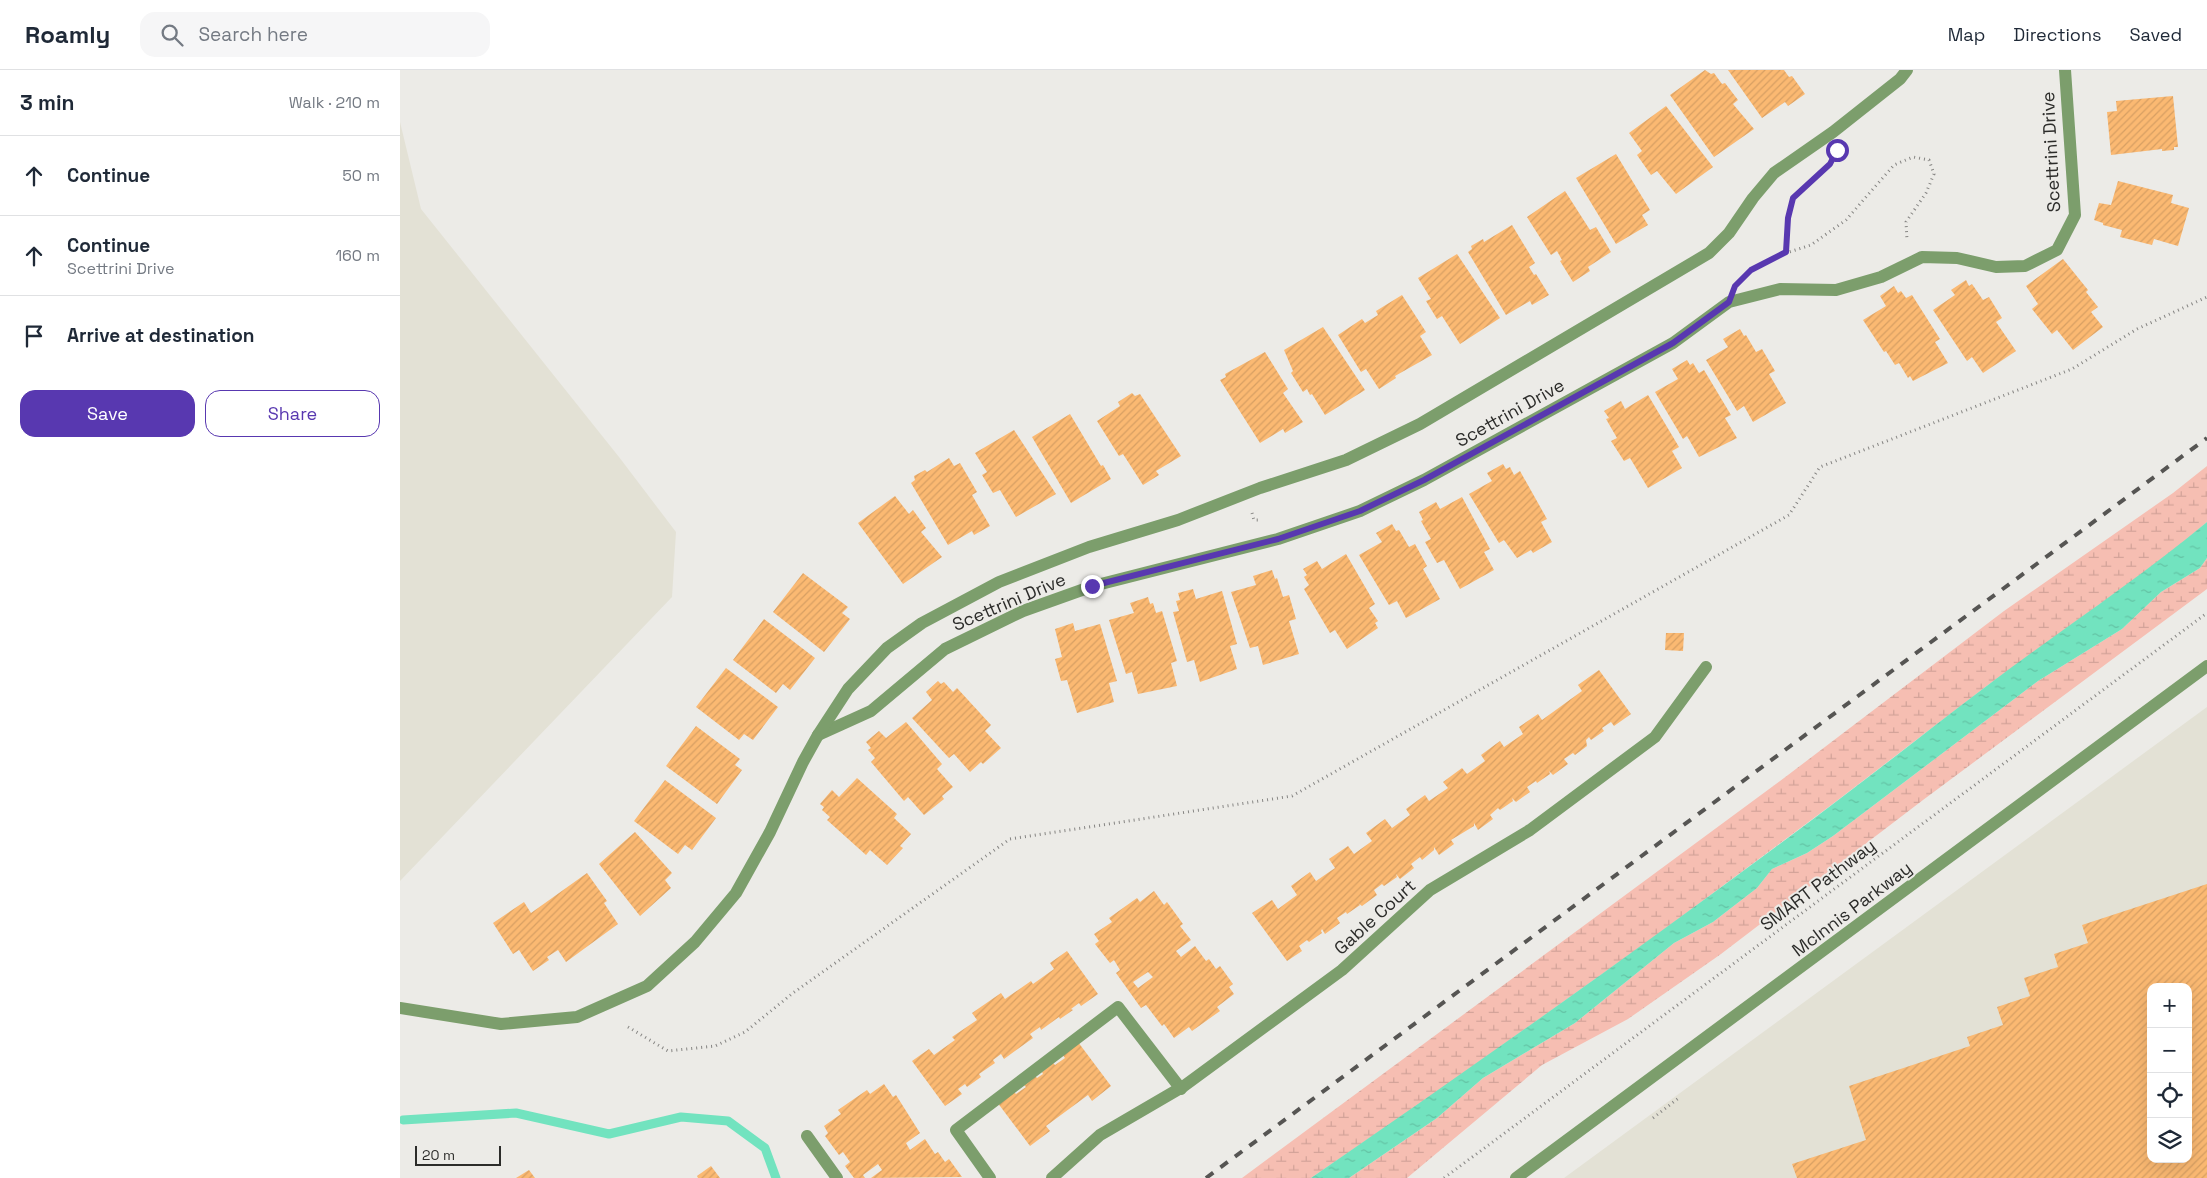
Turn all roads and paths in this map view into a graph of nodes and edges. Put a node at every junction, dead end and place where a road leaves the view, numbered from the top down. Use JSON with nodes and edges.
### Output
{"nodes":[{"id":1,"x":1907,"y":70,"type":"edge"},
{"id":2,"x":2065,"y":70,"type":"edge"},
{"id":3,"x":1833,"y":132,"type":"junction"},
{"id":4,"x":1786,"y":252,"type":"junction"},
{"id":5,"x":1908,"y":264,"type":"junction"},
{"id":6,"x":2207,"y":297,"type":"edge"},
{"id":7,"x":1729,"y":302,"type":"junction"},
{"id":8,"x":1260,"y":488,"type":"junction"},
{"id":9,"x":1278,"y":539,"type":"junction"},
{"id":10,"x":2207,"y":613,"type":"edge"},
{"id":11,"x":2207,"y":666,"type":"edge"},
{"id":12,"x":1706,"y":667,"type":"dead end"},
{"id":13,"x":818,"y":735,"type":"junction"},
{"id":14,"x":400,"y":1008,"type":"edge"},
{"id":15,"x":634,"y":1024,"type":"dead end"},
{"id":16,"x":628,"y":1027,"type":"dead end"},
{"id":17,"x":636,"y":1031,"type":"junction"},
{"id":18,"x":1181,"y":1088,"type":"junction"},
{"id":19,"x":1680,"y":1097,"type":"dead end"},
{"id":20,"x":1653,"y":1118,"type":"dead end"},
{"id":21,"x":807,"y":1136,"type":"dead end"},
{"id":22,"x":837,"y":1178,"type":"edge"},
{"id":23,"x":990,"y":1178,"type":"edge"},
{"id":24,"x":1052,"y":1178,"type":"edge"},
{"id":25,"x":1444,"y":1178,"type":"edge"},
{"id":26,"x":1516,"y":1178,"type":"edge"}],
"edges":[{"from":1,"to":3,"type":"street","name":"Scettrini Drive"},
{"from":2,"to":5,"type":"street","name":"Scettrini Drive"},
{"from":3,"to":4,"type":"path"},
{"from":3,"to":8,"type":"street","name":"Scettrini Drive"},
{"from":4,"to":5,"type":"path"},
{"from":4,"to":7,"type":"path"},
{"from":5,"to":7,"type":"street","name":"Scettrini Drive"},
{"from":6,"to":17,"type":"path"},
{"from":7,"to":9,"type":"street","name":"Scettrini Drive"},
{"from":8,"to":9,"type":"path"},
{"from":8,"to":13,"type":"street","name":"Scettrini Drive"},
{"from":9,"to":13,"type":"street","name":"Scettrini Drive"},
{"from":10,"to":25,"type":"path","name":"SMART Pathway"},
{"from":11,"to":26,"type":"street","name":"McInnis Parkway"},
{"from":12,"to":18,"type":"street","name":"Gable Court"},
{"from":13,"to":14,"type":"street","name":"Scettrini Drive"},
{"from":15,"to":17,"type":"path"},
{"from":16,"to":17,"type":"path"},
{"from":18,"to":23,"type":"street"},
{"from":18,"to":24,"type":"street","name":"Gable Court"},
{"from":19,"to":20,"type":"path"},
{"from":21,"to":22,"type":"street"}]}
